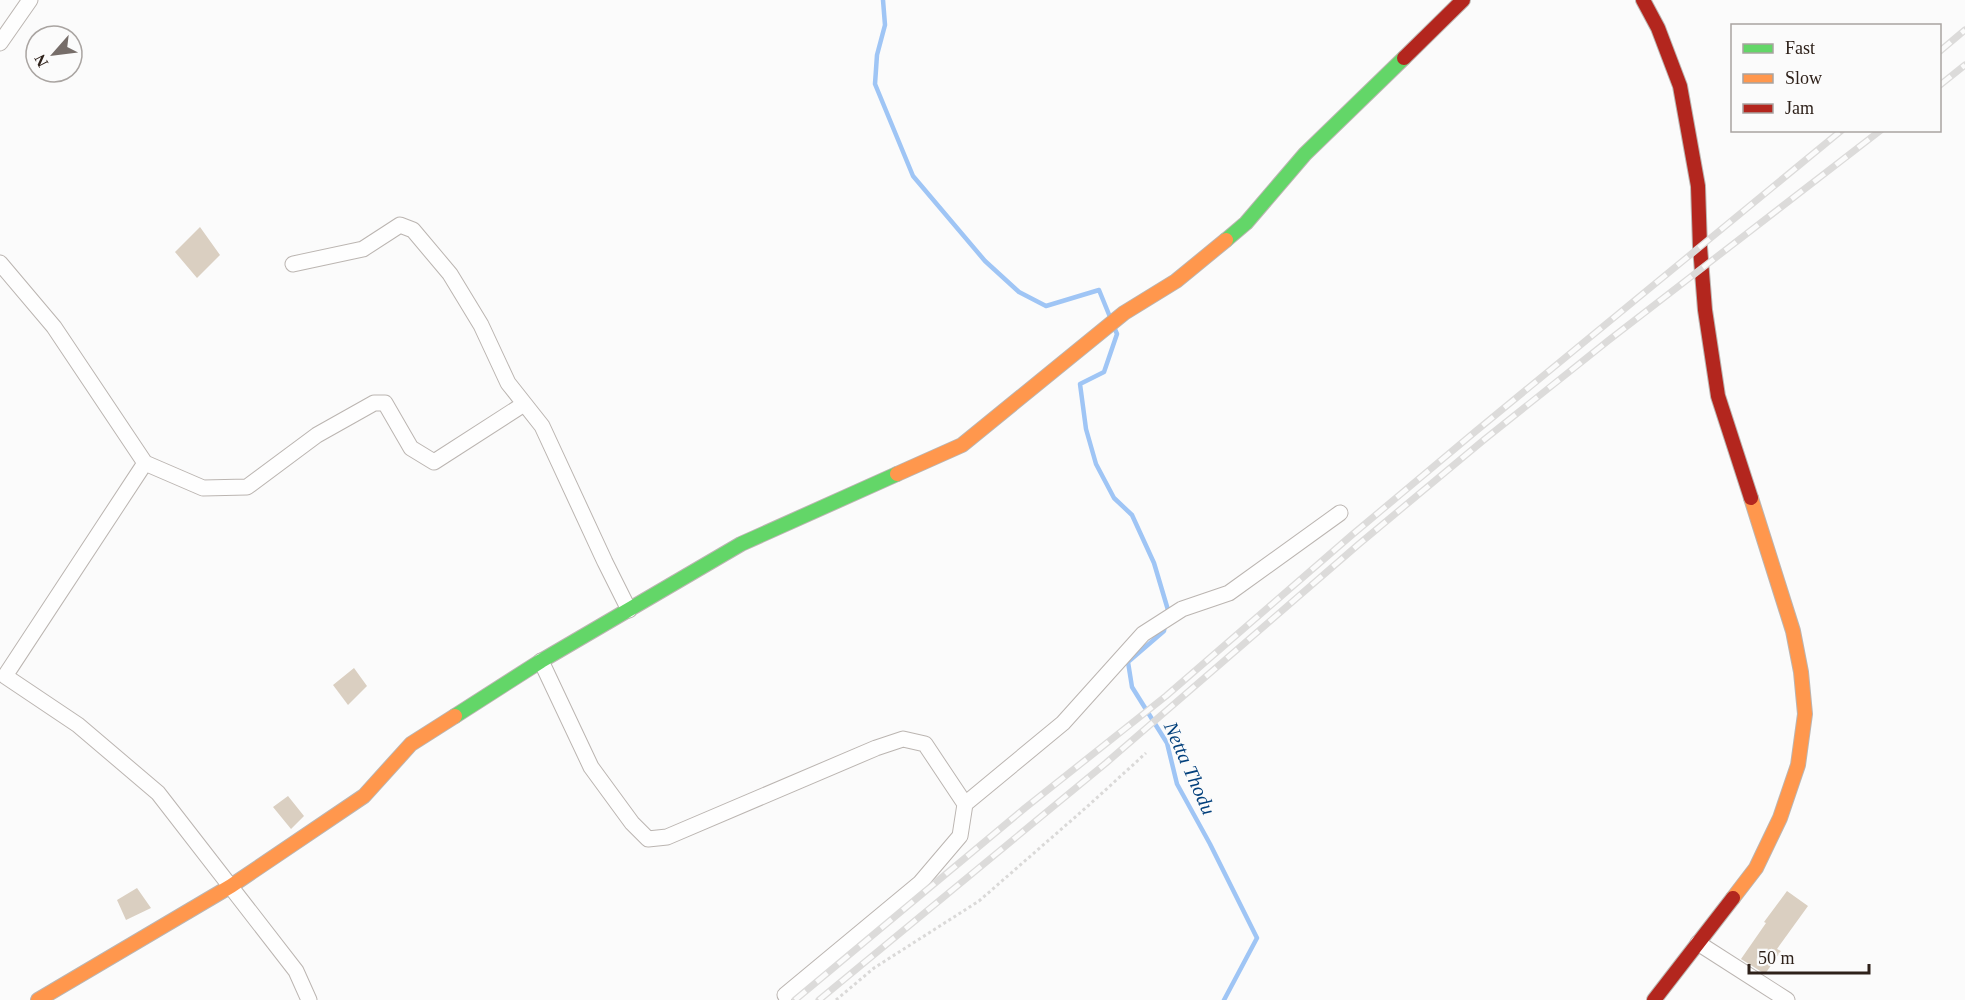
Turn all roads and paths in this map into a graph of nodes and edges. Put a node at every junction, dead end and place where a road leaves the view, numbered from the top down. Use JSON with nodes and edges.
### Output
{"nodes":[{"id":1,"x":30,"y":0,"type":"edge"},
{"id":2,"x":1463,"y":0,"type":"edge"},
{"id":3,"x":1643,"y":0,"type":"edge"},
{"id":4,"x":0,"y":43,"type":"edge"},
{"id":5,"x":0,"y":263,"type":"edge"},
{"id":6,"x":293,"y":264,"type":"dead end"},
{"id":7,"x":524,"y":404,"type":"junction"},
{"id":8,"x":145,"y":463,"type":"junction"},
{"id":9,"x":1340,"y":513,"type":"dead end"},
{"id":10,"x":629,"y":610,"type":"junction"},
{"id":11,"x":541,"y":662,"type":"junction"},
{"id":12,"x":1146,"y":753,"type":"dead end"},
{"id":13,"x":966,"y":804,"type":"junction"},
{"id":14,"x":231,"y":886,"type":"junction"},
{"id":15,"x":1698,"y":943,"type":"junction"},
{"id":16,"x":785,"y":995,"type":"dead end"},
{"id":17,"x":38,"y":1000,"type":"edge"},
{"id":18,"x":309,"y":1000,"type":"edge"},
{"id":19,"x":836,"y":1000,"type":"edge"},
{"id":20,"x":1654,"y":1000,"type":"edge"},
{"id":21,"x":1787,"y":1000,"type":"edge"}],
"edges":[{"from":1,"to":4,"type":"street"},
{"from":2,"to":10,"type":"street"},
{"from":3,"to":15,"type":"street"},
{"from":5,"to":8,"type":"street"},
{"from":6,"to":7,"type":"street"},
{"from":7,"to":8,"type":"street"},
{"from":7,"to":10,"type":"street"},
{"from":8,"to":14,"type":"street"},
{"from":9,"to":13,"type":"street"},
{"from":10,"to":11,"type":"street"},
{"from":11,"to":13,"type":"street"},
{"from":11,"to":14,"type":"street"},
{"from":12,"to":19,"type":"path"},
{"from":13,"to":16,"type":"street"},
{"from":14,"to":17,"type":"street"},
{"from":14,"to":18,"type":"street"},
{"from":15,"to":20,"type":"street"},
{"from":15,"to":21,"type":"street"}]}
